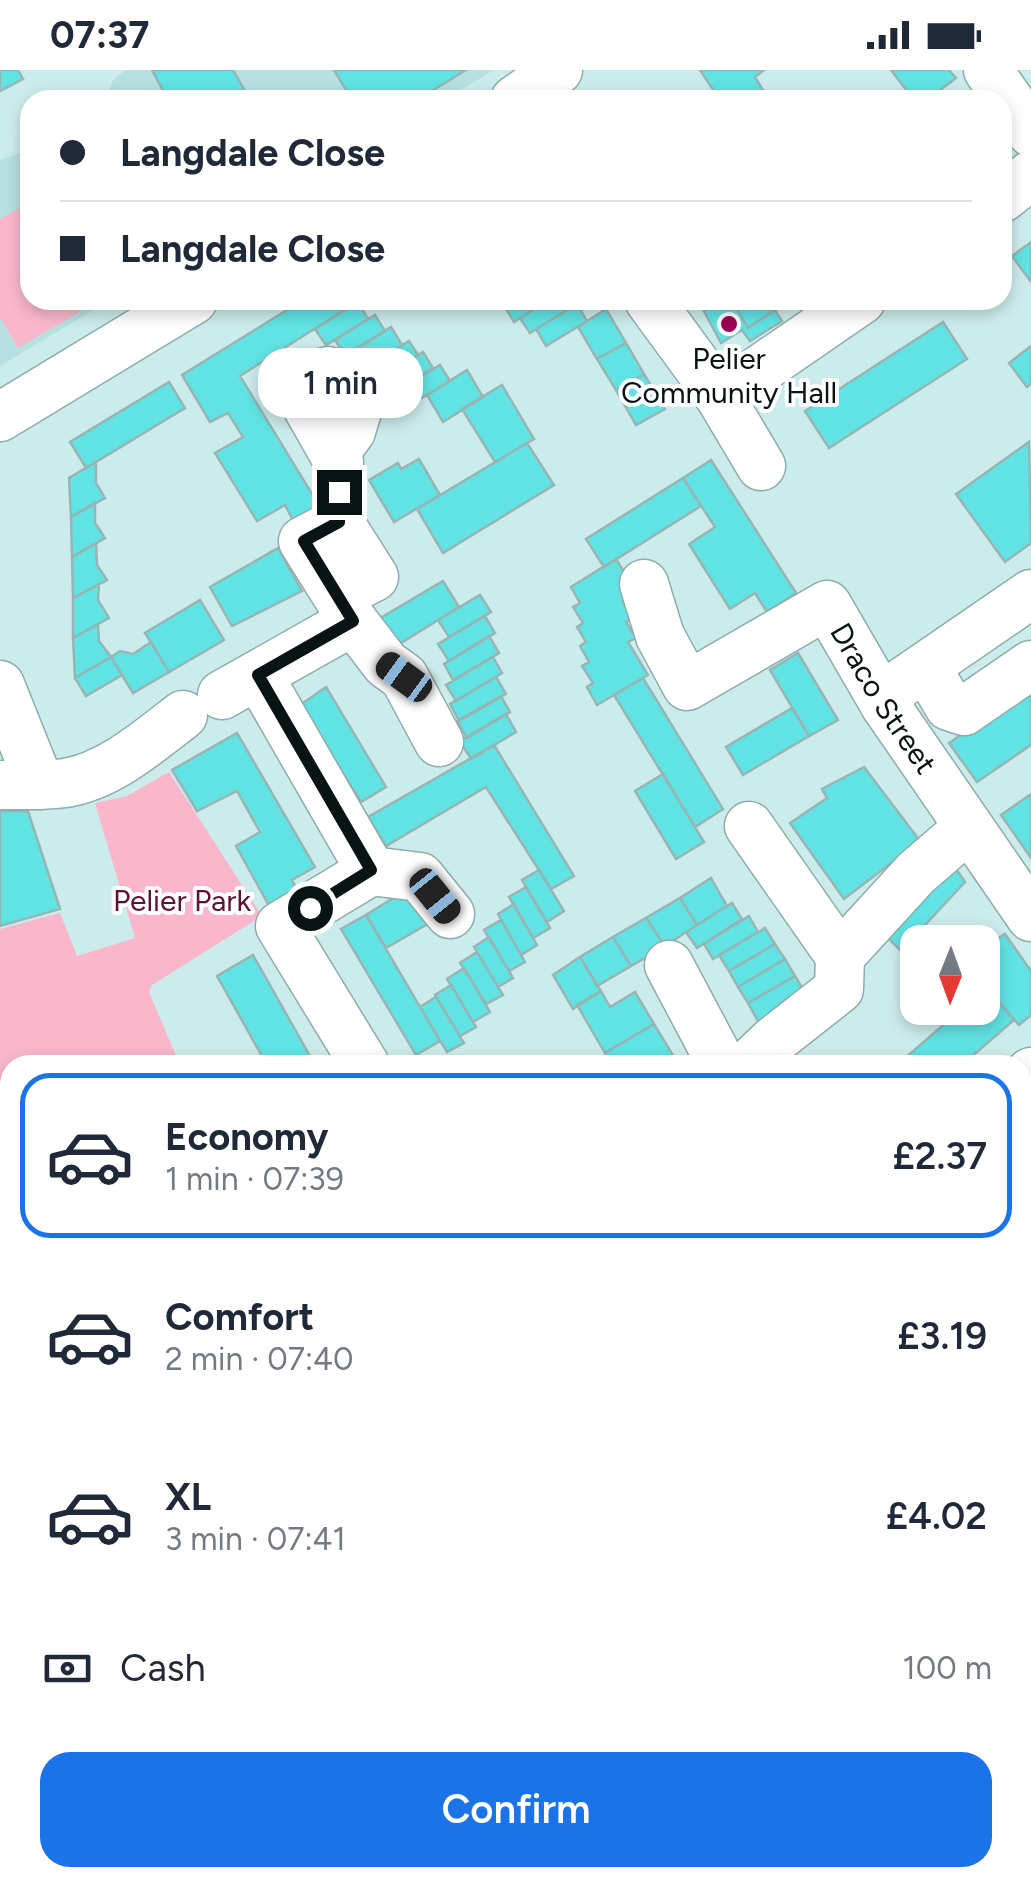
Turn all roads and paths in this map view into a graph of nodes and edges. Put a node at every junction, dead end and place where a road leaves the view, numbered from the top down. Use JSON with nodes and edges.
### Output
{"nodes":[{"id":1,"x":558,"y":70,"type":"edge"},
{"id":2,"x":529,"y":90,"type":"edge"},
{"id":3,"x":1012,"y":105,"type":"edge"},
{"id":4,"x":1031,"y":132,"type":"edge"},
{"id":5,"x":177,"y":310,"type":"edge"},
{"id":6,"x":655,"y":310,"type":"edge"},
{"id":7,"x":846,"y":310,"type":"edge"},
{"id":8,"x":720,"y":397,"type":"junction"},
{"id":9,"x":0,"y":417,"type":"edge"},
{"id":10,"x":334,"y":454,"type":"dead end"},
{"id":11,"x":761,"y":466,"type":"dead end"},
{"id":12,"x":644,"y":584,"type":"dead end"},
{"id":13,"x":1031,"y":594,"type":"edge"},
{"id":14,"x":345,"y":608,"type":"junction"},
{"id":15,"x":1031,"y":665,"type":"edge"},
{"id":16,"x":926,"y":667,"type":"junction"},
{"id":17,"x":0,"y":685,"type":"edge"},
{"id":18,"x":221,"y":695,"type":"junction"},
{"id":19,"x":884,"y":705,"type":"junction"},
{"id":20,"x":439,"y":742,"type":"dead end"},
{"id":21,"x":20,"y":785,"type":"edge"},
{"id":22,"x":749,"y":826,"type":"dead end"},
{"id":23,"x":968,"y":828,"type":"junction"},
{"id":24,"x":371,"y":870,"type":"junction"},
{"id":25,"x":450,"y":914,"type":"dead end"},
{"id":26,"x":1031,"y":917,"type":"edge"},
{"id":27,"x":840,"y":956,"type":"junction"},
{"id":28,"x":669,"y":964,"type":"dead end"},
{"id":29,"x":360,"y":1055,"type":"edge"},
{"id":30,"x":717,"y":1055,"type":"edge"},
{"id":31,"x":760,"y":1055,"type":"edge"}],
"edges":[{"from":1,"to":2,"type":"street"},
{"from":3,"to":4,"type":"street"},
{"from":5,"to":9,"type":"street"},
{"from":6,"to":8,"type":"street"},
{"from":7,"to":8,"type":"street"},
{"from":8,"to":11,"type":"street"},
{"from":10,"to":14,"type":"street"},
{"from":12,"to":19,"type":"street","name":"Draco Street"},
{"from":13,"to":16,"type":"street"},
{"from":14,"to":18,"type":"street"},
{"from":14,"to":20,"type":"street"},
{"from":15,"to":16,"type":"street"},
{"from":16,"to":19,"type":"street"},
{"from":17,"to":21,"type":"street"},
{"from":18,"to":21,"type":"street"},
{"from":18,"to":24,"type":"street"},
{"from":19,"to":23,"type":"street","name":"Draco Street"},
{"from":22,"to":27,"type":"street"},
{"from":23,"to":26,"type":"street","name":"Draco Street"},
{"from":23,"to":27,"type":"street"},
{"from":24,"to":25,"type":"street"},
{"from":24,"to":29,"type":"street"},
{"from":27,"to":31,"type":"street"},
{"from":28,"to":30,"type":"street"}]}
